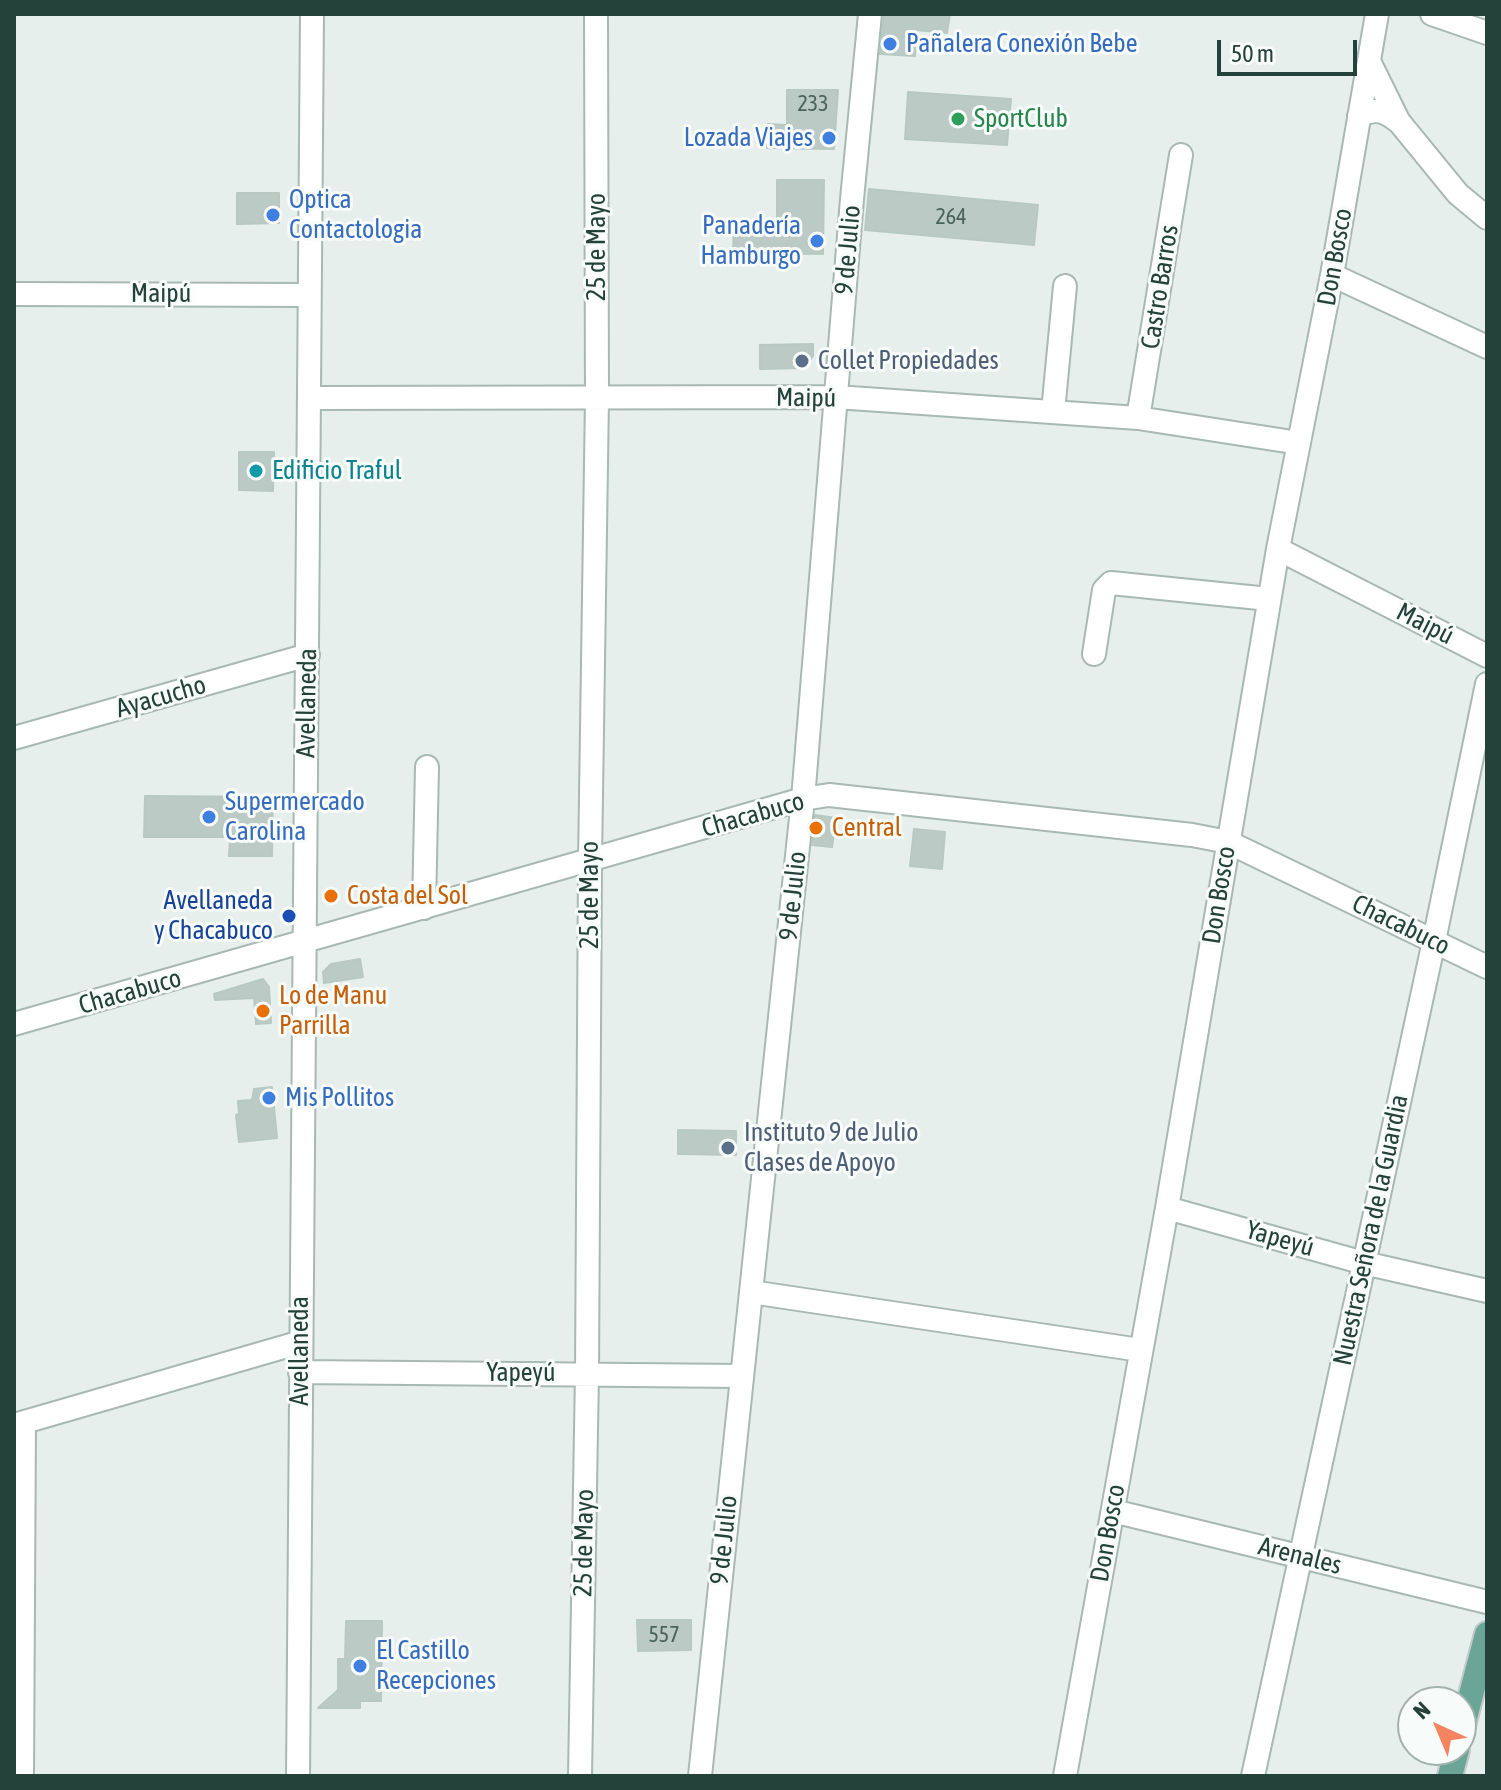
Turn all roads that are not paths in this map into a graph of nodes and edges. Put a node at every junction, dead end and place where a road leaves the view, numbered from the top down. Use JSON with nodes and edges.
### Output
{"nodes":[{"id":1,"x":312,"y":14,"type":"edge"},
{"id":2,"x":596,"y":14,"type":"edge"},
{"id":3,"x":870,"y":14,"type":"edge"},
{"id":4,"x":1377,"y":14,"type":"edge"},
{"id":5,"x":1432,"y":14,"type":"edge"},
{"id":6,"x":1487,"y":33,"type":"edge"},
{"id":7,"x":1369,"y":61,"type":"junction"},
{"id":8,"x":1359,"y":116,"type":"junction"},
{"id":9,"x":1400,"y":123,"type":"junction"},
{"id":10,"x":1181,"y":155,"type":"dead end"},
{"id":11,"x":1487,"y":218,"type":"edge"},
{"id":12,"x":1332,"y":275,"type":"junction"},
{"id":13,"x":1065,"y":286,"type":"dead end"},
{"id":14,"x":14,"y":294,"type":"edge"},
{"id":15,"x":308,"y":295,"type":"junction"},
{"id":16,"x":1487,"y":347,"type":"edge"},
{"id":17,"x":597,"y":397,"type":"junction"},
{"id":18,"x":836,"y":397,"type":"junction"},
{"id":19,"x":310,"y":398,"type":"junction"},
{"id":20,"x":1053,"y":412,"type":"junction"},
{"id":21,"x":1138,"y":418,"type":"junction"},
{"id":22,"x":1299,"y":443,"type":"junction"},
{"id":23,"x":1278,"y":549,"type":"junction"},
{"id":24,"x":1269,"y":599,"type":"junction"},
{"id":25,"x":1094,"y":654,"type":"dead end"},
{"id":26,"x":308,"y":655,"type":"junction"},
{"id":27,"x":1487,"y":656,"type":"edge"},
{"id":28,"x":1487,"y":684,"type":"edge"},
{"id":29,"x":14,"y":738,"type":"edge"},
{"id":30,"x":427,"y":767,"type":"dead end"},
{"id":31,"x":803,"y":799,"type":"junction"},
{"id":32,"x":1228,"y":842,"type":"junction"},
{"id":33,"x":590,"y":862,"type":"junction"},
{"id":34,"x":424,"y":908,"type":"junction"},
{"id":35,"x":1434,"y":941,"type":"junction"},
{"id":36,"x":303,"y":943,"type":"junction"},
{"id":37,"x":1487,"y":967,"type":"edge"},
{"id":38,"x":14,"y":1024,"type":"edge"},
{"id":39,"x":1167,"y":1208,"type":"junction"},
{"id":40,"x":1364,"y":1263,"type":"junction"},
{"id":41,"x":1487,"y":1291,"type":"edge"},
{"id":42,"x":751,"y":1292,"type":"junction"},
{"id":43,"x":301,"y":1342,"type":"junction"},
{"id":44,"x":1140,"y":1350,"type":"junction"},
{"id":45,"x":300,"y":1372,"type":"junction"},
{"id":46,"x":587,"y":1373,"type":"junction"},
{"id":47,"x":741,"y":1376,"type":"junction"},
{"id":48,"x":19,"y":1424,"type":"edge"},
{"id":49,"x":1113,"y":1511,"type":"junction"},
{"id":50,"x":1301,"y":1555,"type":"junction"},
{"id":51,"x":1487,"y":1602,"type":"edge"},
{"id":52,"x":1487,"y":1634,"type":"edge"},
{"id":53,"x":1473,"y":1686,"type":"edge"},
{"id":54,"x":22,"y":1776,"type":"edge"},
{"id":55,"x":298,"y":1776,"type":"edge"},
{"id":56,"x":580,"y":1776,"type":"edge"},
{"id":57,"x":700,"y":1776,"type":"edge"},
{"id":58,"x":1065,"y":1776,"type":"edge"},
{"id":59,"x":1253,"y":1776,"type":"edge"}],
"edges":[{"from":1,"to":15,"type":"street","name":"Avellaneda"},
{"from":2,"to":17,"type":"street","name":"25 de Mayo"},
{"from":3,"to":18,"type":"street","name":"9 de Julio"},
{"from":4,"to":7,"type":"street","name":"Don Bosco"},
{"from":5,"to":6,"type":"street"},
{"from":7,"to":8,"type":"street","name":"Don Bosco"},
{"from":7,"to":9,"type":"street"},
{"from":8,"to":9,"type":"street"},
{"from":8,"to":12,"type":"street","name":"Don Bosco"},
{"from":9,"to":11,"type":"street"},
{"from":10,"to":21,"type":"street","name":"Castro Barros"},
{"from":12,"to":16,"type":"street"},
{"from":12,"to":22,"type":"street","name":"Don Bosco"},
{"from":13,"to":20,"type":"street"},
{"from":14,"to":15,"type":"street","name":"Maipú"},
{"from":15,"to":19,"type":"street","name":"Avellaneda"},
{"from":17,"to":18,"type":"street","name":"Maipú"},
{"from":17,"to":19,"type":"street","name":"Maipú"},
{"from":17,"to":33,"type":"street","name":"25 de Mayo"},
{"from":18,"to":20,"type":"street","name":"Maipú"},
{"from":18,"to":31,"type":"street","name":"9 de Julio"},
{"from":19,"to":26,"type":"street","name":"Avellaneda"},
{"from":20,"to":21,"type":"street","name":"Maipú"},
{"from":21,"to":22,"type":"street","name":"Maipú"},
{"from":22,"to":23,"type":"street","name":"Don Bosco"},
{"from":23,"to":24,"type":"street","name":"Don Bosco"},
{"from":23,"to":27,"type":"street","name":"Maipú"},
{"from":24,"to":25,"type":"street"},
{"from":24,"to":32,"type":"street","name":"Don Bosco"},
{"from":26,"to":29,"type":"street","name":"Ayacucho"},
{"from":26,"to":36,"type":"street","name":"Avellaneda"},
{"from":28,"to":35,"type":"street","name":"Nuestra Señora de la Guardia"},
{"from":30,"to":34,"type":"street"},
{"from":31,"to":32,"type":"street","name":"Chacabuco"},
{"from":31,"to":33,"type":"street","name":"Chacabuco"},
{"from":31,"to":42,"type":"street","name":"9 de Julio"},
{"from":32,"to":35,"type":"street","name":"Chacabuco"},
{"from":32,"to":39,"type":"street","name":"Don Bosco"},
{"from":33,"to":34,"type":"street","name":"Chacabuco"},
{"from":33,"to":46,"type":"street","name":"25 de Mayo"},
{"from":34,"to":36,"type":"street","name":"Chacabuco"},
{"from":35,"to":37,"type":"street","name":"Chacabuco"},
{"from":35,"to":40,"type":"street","name":"Nuestra Señora de la Guardia"},
{"from":36,"to":38,"type":"street","name":"Chacabuco"},
{"from":36,"to":43,"type":"street","name":"Avellaneda"},
{"from":39,"to":40,"type":"street","name":"Yapeyú"},
{"from":39,"to":44,"type":"street","name":"Don Bosco"},
{"from":40,"to":41,"type":"street","name":"Yapeyú"},
{"from":40,"to":50,"type":"street","name":"Nuestra Señora de la Guardia"},
{"from":42,"to":44,"type":"street"},
{"from":42,"to":47,"type":"street","name":"9 de Julio"},
{"from":43,"to":45,"type":"street","name":"Avellaneda"},
{"from":43,"to":48,"type":"street"},
{"from":44,"to":49,"type":"street","name":"Don Bosco"},
{"from":45,"to":46,"type":"street","name":"Yapeyú"},
{"from":45,"to":55,"type":"street","name":"Avellaneda"},
{"from":46,"to":47,"type":"street","name":"Yapeyú"},
{"from":46,"to":56,"type":"street","name":"25 de Mayo"},
{"from":47,"to":57,"type":"street","name":"9 de Julio"},
{"from":48,"to":54,"type":"street"},
{"from":49,"to":50,"type":"street","name":"Arenales"},
{"from":49,"to":58,"type":"street","name":"Don Bosco"},
{"from":50,"to":51,"type":"street","name":"Arenales"},
{"from":50,"to":59,"type":"street","name":"Nuestra Señora de la Guardia"},
{"from":52,"to":53,"type":"main road"}]}
